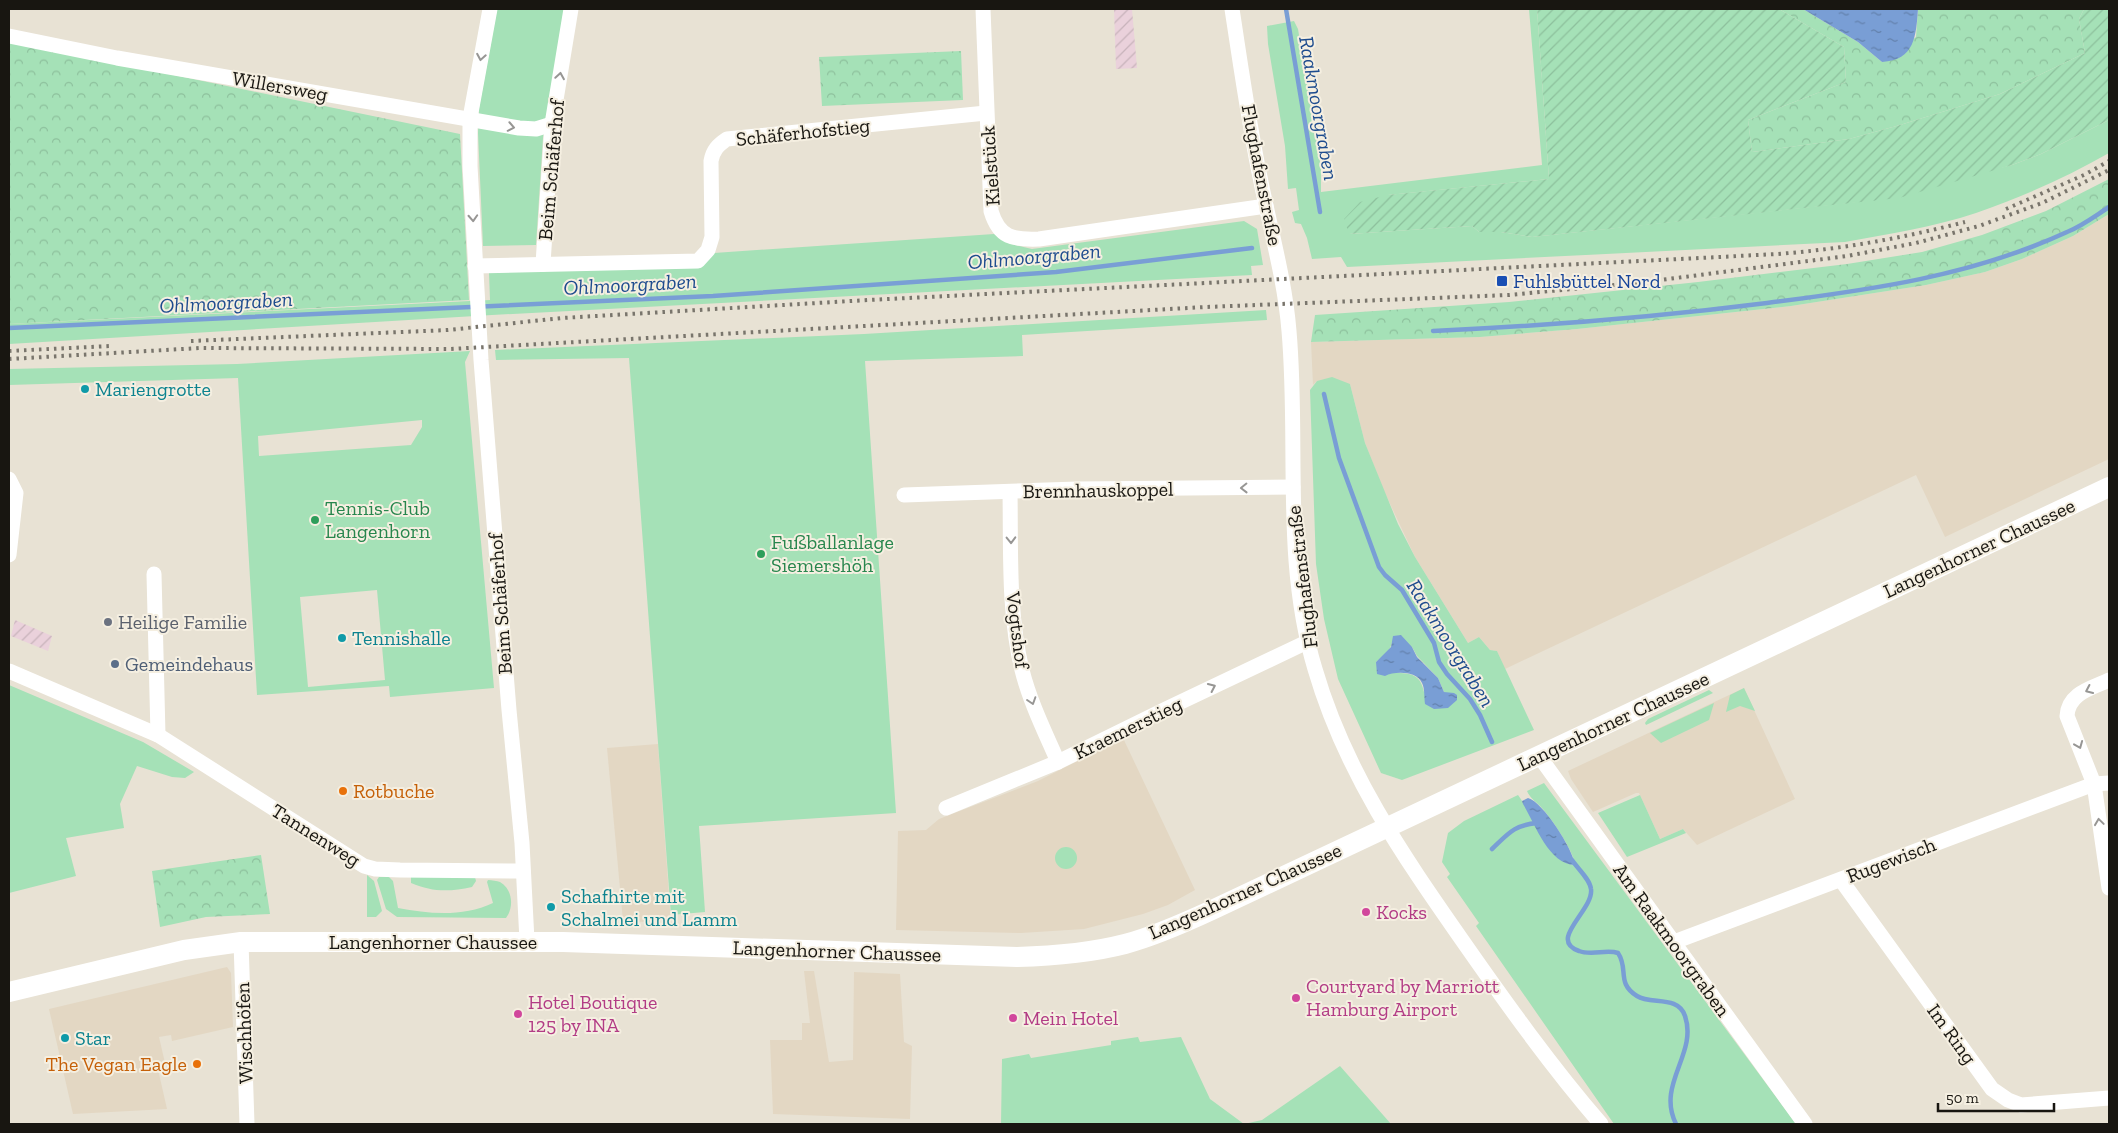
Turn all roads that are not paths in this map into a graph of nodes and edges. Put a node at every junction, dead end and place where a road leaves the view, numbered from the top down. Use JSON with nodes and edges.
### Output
{"nodes":[{"id":1,"x":490,"y":9,"type":"edge"},
{"id":2,"x":570,"y":9,"type":"edge"},
{"id":3,"x":983,"y":9,"type":"edge"},
{"id":4,"x":1232,"y":9,"type":"edge"},
{"id":5,"x":9,"y":36,"type":"edge"},
{"id":6,"x":986,"y":113,"type":"junction"},
{"id":7,"x":470,"y":118,"type":"junction"},
{"id":8,"x":552,"y":124,"type":"junction"},
{"id":9,"x":1266,"y":206,"type":"junction"},
{"id":10,"x":543,"y":264,"type":"junction"},
{"id":11,"x":475,"y":266,"type":"junction"},
{"id":12,"x":9,"y":479,"type":"edge"},
{"id":13,"x":1293,"y":487,"type":"junction"},
{"id":14,"x":2109,"y":487,"type":"edge"},
{"id":15,"x":1010,"y":492,"type":"junction"},
{"id":16,"x":904,"y":495,"type":"dead end"},
{"id":17,"x":9,"y":555,"type":"edge"},
{"id":18,"x":154,"y":574,"type":"dead end"},
{"id":19,"x":1308,"y":642,"type":"junction"},
{"id":20,"x":9,"y":671,"type":"edge"},
{"id":21,"x":2109,"y":680,"type":"edge"},
{"id":22,"x":158,"y":735,"type":"junction"},
{"id":23,"x":1539,"y":756,"type":"junction"},
{"id":24,"x":1058,"y":762,"type":"junction"},
{"id":25,"x":2109,"y":783,"type":"edge"},
{"id":26,"x":2094,"y":784,"type":"junction"},
{"id":27,"x":946,"y":808,"type":"dead end"},
{"id":28,"x":1386,"y":827,"type":"junction"},
{"id":29,"x":524,"y":871,"type":"junction"},
{"id":30,"x":1840,"y":880,"type":"junction"},
{"id":31,"x":2109,"y":888,"type":"edge"},
{"id":32,"x":241,"y":942,"type":"junction"},
{"id":33,"x":527,"y":942,"type":"junction"},
{"id":34,"x":1674,"y":942,"type":"junction"},
{"id":35,"x":9,"y":992,"type":"edge"},
{"id":36,"x":2109,"y":1098,"type":"edge"},
{"id":37,"x":247,"y":1124,"type":"edge"},
{"id":38,"x":1601,"y":1124,"type":"edge"},
{"id":39,"x":1806,"y":1124,"type":"edge"}],
"edges":[{"from":1,"to":7,"type":"street","name":"Beim Schäferhof","one_way":true},
{"from":8,"to":2,"type":"street","name":"Beim Schäferhof","one_way":true},
{"from":3,"to":6,"type":"street","name":"Kielstück"},
{"from":4,"to":9,"type":"street","name":"Flughafenstraße"},
{"from":5,"to":7,"type":"street","name":"Willersweg"},
{"from":6,"to":9,"type":"street","name":"Kielstück"},
{"from":6,"to":10,"type":"street","name":"Schäferhofstieg"},
{"from":7,"to":8,"type":"street","name":"Willersweg","one_way":true},
{"from":7,"to":11,"type":"street","name":"Beim Schäferhof","one_way":true},
{"from":8,"to":10,"type":"street","name":"Beim Schäferhof"},
{"from":9,"to":13,"type":"street","name":"Flughafenstraße"},
{"from":10,"to":11,"type":"street","name":"Beim Schäferhof"},
{"from":11,"to":29,"type":"street","name":"Beim Schäferhof"},
{"from":12,"to":17,"type":"street"},
{"from":13,"to":15,"type":"street","name":"Brennhauskoppel","one_way":true},
{"from":13,"to":19,"type":"street","name":"Flughafenstraße"},
{"from":14,"to":23,"type":"main road","name":"Langenhorner Chaussee"},
{"from":15,"to":16,"type":"street","name":"Brennhauskoppel"},
{"from":15,"to":24,"type":"street","name":"Vogtshof","one_way":true},
{"from":18,"to":22,"type":"street"},
{"from":24,"to":19,"type":"street","name":"Kraemerstieg","one_way":true},
{"from":19,"to":28,"type":"street","name":"Flughafenstraße"},
{"from":20,"to":22,"type":"street","name":"Tannenweg"},
{"from":21,"to":26,"type":"street","one_way":true},
{"from":22,"to":29,"type":"street","name":"Tannenweg"},
{"from":23,"to":28,"type":"main road","name":"Langenhorner Chaussee"},
{"from":23,"to":34,"type":"street","name":"Am Raakmoorgraben"},
{"from":24,"to":27,"type":"street","name":"Kraemerstieg"},
{"from":25,"to":26,"type":"street","name":"Rugewisch"},
{"from":26,"to":30,"type":"street","name":"Rugewisch"},
{"from":31,"to":26,"type":"street","one_way":true},
{"from":28,"to":33,"type":"main road","name":"Langenhorner Chaussee"},
{"from":28,"to":38,"type":"street","name":"Flughafenstraße"},
{"from":29,"to":33,"type":"street","name":"Beim Schäferhof"},
{"from":30,"to":34,"type":"street","name":"Rugewisch"},
{"from":30,"to":36,"type":"street","name":"Im Ring"},
{"from":32,"to":33,"type":"main road","name":"Langenhorner Chaussee"},
{"from":32,"to":35,"type":"main road","name":"Langenhorner Chaussee"},
{"from":32,"to":37,"type":"street","name":"Wischhöfen"},
{"from":34,"to":39,"type":"street","name":"Am Raakmoorgraben"}]}
